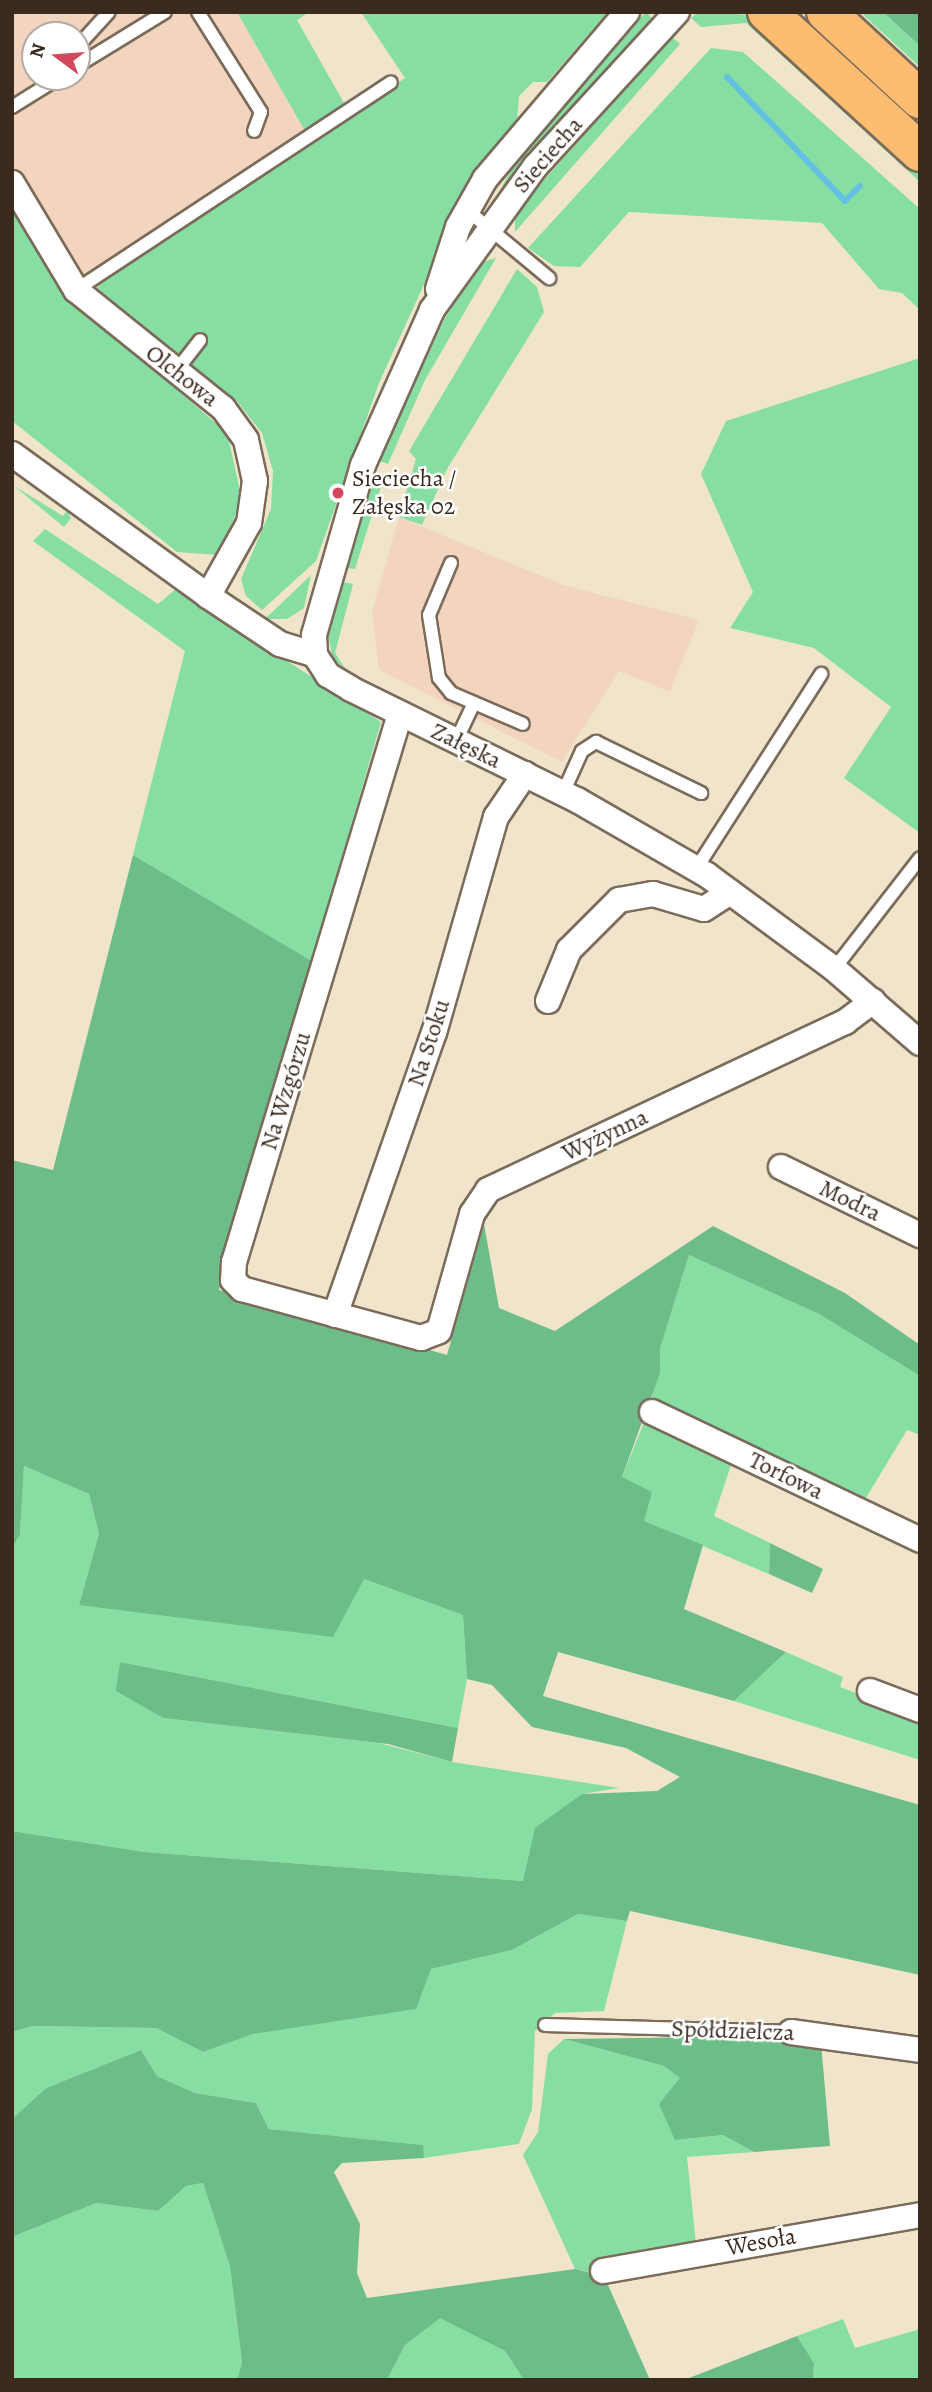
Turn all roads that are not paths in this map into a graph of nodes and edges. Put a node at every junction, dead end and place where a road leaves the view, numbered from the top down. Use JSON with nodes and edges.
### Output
{"nodes":[{"id":1,"x":109,"y":12,"type":"edge"},
{"id":2,"x":165,"y":12,"type":"edge"},
{"id":3,"x":198,"y":12,"type":"edge"},
{"id":4,"x":627,"y":12,"type":"edge"},
{"id":5,"x":677,"y":12,"type":"edge"},
{"id":6,"x":767,"y":12,"type":"edge"},
{"id":7,"x":826,"y":12,"type":"edge"},
{"id":8,"x":91,"y":32,"type":"edge"},
{"id":9,"x":91,"y":57,"type":"edge"},
{"id":10,"x":391,"y":82,"type":"dead end"},
{"id":11,"x":38,"y":91,"type":"edge"},
{"id":12,"x":920,"y":99,"type":"edge"},
{"id":13,"x":12,"y":107,"type":"edge"},
{"id":14,"x":254,"y":131,"type":"dead end"},
{"id":15,"x":920,"y":152,"type":"edge"},
{"id":16,"x":12,"y":183,"type":"edge"},
{"id":17,"x":467,"y":211,"type":"junction"},
{"id":18,"x":487,"y":230,"type":"junction"},
{"id":19,"x":548,"y":278,"type":"dead end"},
{"id":20,"x":76,"y":289,"type":"junction"},
{"id":21,"x":432,"y":310,"type":"junction"},
{"id":22,"x":200,"y":340,"type":"dead end"},
{"id":23,"x":176,"y":372,"type":"junction"},
{"id":24,"x":12,"y":454,"type":"edge"},
{"id":25,"x":451,"y":563,"type":"dead end"},
{"id":26,"x":208,"y":596,"type":"junction"},
{"id":27,"x":315,"y":655,"type":"junction"},
{"id":28,"x":821,"y":674,"type":"dead end"},
{"id":29,"x":474,"y":703,"type":"junction"},
{"id":30,"x":400,"y":714,"type":"junction"},
{"id":31,"x":523,"y":724,"type":"dead end"},
{"id":32,"x":456,"y":741,"type":"junction"},
{"id":33,"x":525,"y":774,"type":"junction"},
{"id":34,"x":563,"y":793,"type":"junction"},
{"id":35,"x":701,"y":793,"type":"dead end"},
{"id":36,"x":920,"y":858,"type":"edge"},
{"id":37,"x":696,"y":869,"type":"junction"},
{"id":38,"x":730,"y":892,"type":"junction"},
{"id":39,"x":834,"y":969,"type":"junction"},
{"id":40,"x":548,"y":1001,"type":"dead end"},
{"id":41,"x":873,"y":1001,"type":"junction"},
{"id":42,"x":920,"y":1043,"type":"edge"},
{"id":43,"x":781,"y":1167,"type":"dead end"},
{"id":44,"x":920,"y":1236,"type":"edge"},
{"id":45,"x":335,"y":1315,"type":"junction"},
{"id":46,"x":421,"y":1338,"type":"joint"},
{"id":47,"x":652,"y":1412,"type":"dead end"},
{"id":48,"x":920,"y":1540,"type":"edge"},
{"id":49,"x":870,"y":1691,"type":"dead end"},
{"id":50,"x":920,"y":1710,"type":"edge"},
{"id":51,"x":545,"y":2025,"type":"dead end"},
{"id":52,"x":791,"y":2032,"type":"joint"},
{"id":53,"x":920,"y":2050,"type":"edge"},
{"id":54,"x":920,"y":2216,"type":"edge"},
{"id":55,"x":603,"y":2271,"type":"dead end"}],
"edges":[{"from":1,"to":8,"type":"lane"},
{"from":2,"to":9,"type":"lane"},
{"from":3,"to":14,"type":"lane"},
{"from":4,"to":17,"type":"street","name":"Sieciecha"},
{"from":5,"to":18,"type":"street","name":"Sieciecha"},
{"from":6,"to":15,"type":"main road"},
{"from":7,"to":12,"type":"main road"},
{"from":10,"to":20,"type":"lane"},
{"from":11,"to":13,"type":"lane"},
{"from":16,"to":20,"type":"street","name":"Olchowa"},
{"from":17,"to":18,"type":"lane"},
{"from":17,"to":21,"type":"street","name":"Sieciecha"},
{"from":18,"to":19,"type":"lane"},
{"from":18,"to":21,"type":"street","name":"Sieciecha"},
{"from":20,"to":23,"type":"street","name":"Olchowa"},
{"from":21,"to":27,"type":"street","name":"Sieciecha"},
{"from":22,"to":23,"type":"lane"},
{"from":23,"to":26,"type":"street","name":"Olchowa"},
{"from":24,"to":26,"type":"street"},
{"from":25,"to":29,"type":"lane"},
{"from":26,"to":27,"type":"street"},
{"from":27,"to":30,"type":"street","name":"Załęska"},
{"from":28,"to":37,"type":"lane"},
{"from":29,"to":31,"type":"lane"},
{"from":29,"to":32,"type":"lane"},
{"from":30,"to":32,"type":"street","name":"Załęska"},
{"from":30,"to":45,"type":"street","name":"Na Wzgórzu"},
{"from":32,"to":33,"type":"street","name":"Załęska"},
{"from":33,"to":34,"type":"street","name":"Załęska"},
{"from":33,"to":45,"type":"street","name":"Na Stoku"},
{"from":34,"to":35,"type":"lane"},
{"from":34,"to":37,"type":"street","name":"Załęska"},
{"from":36,"to":39,"type":"lane"},
{"from":37,"to":38,"type":"street","name":"Załęska"},
{"from":38,"to":39,"type":"street","name":"Załęska"},
{"from":38,"to":40,"type":"street"},
{"from":39,"to":41,"type":"street","name":"Załęska"},
{"from":41,"to":42,"type":"street","name":"Załęska"},
{"from":41,"to":46,"type":"street","name":"Wyżynna"},
{"from":43,"to":44,"type":"street","name":"Modra"},
{"from":45,"to":46,"type":"street","name":"Na Wzgórzu"},
{"from":47,"to":48,"type":"street","name":"Torfowa"},
{"from":49,"to":50,"type":"street"},
{"from":51,"to":52,"type":"lane","name":"Spółdzielcza"},
{"from":52,"to":53,"type":"street","name":"Spółdzielcza"},
{"from":54,"to":55,"type":"street","name":"Wesoła"}]}
